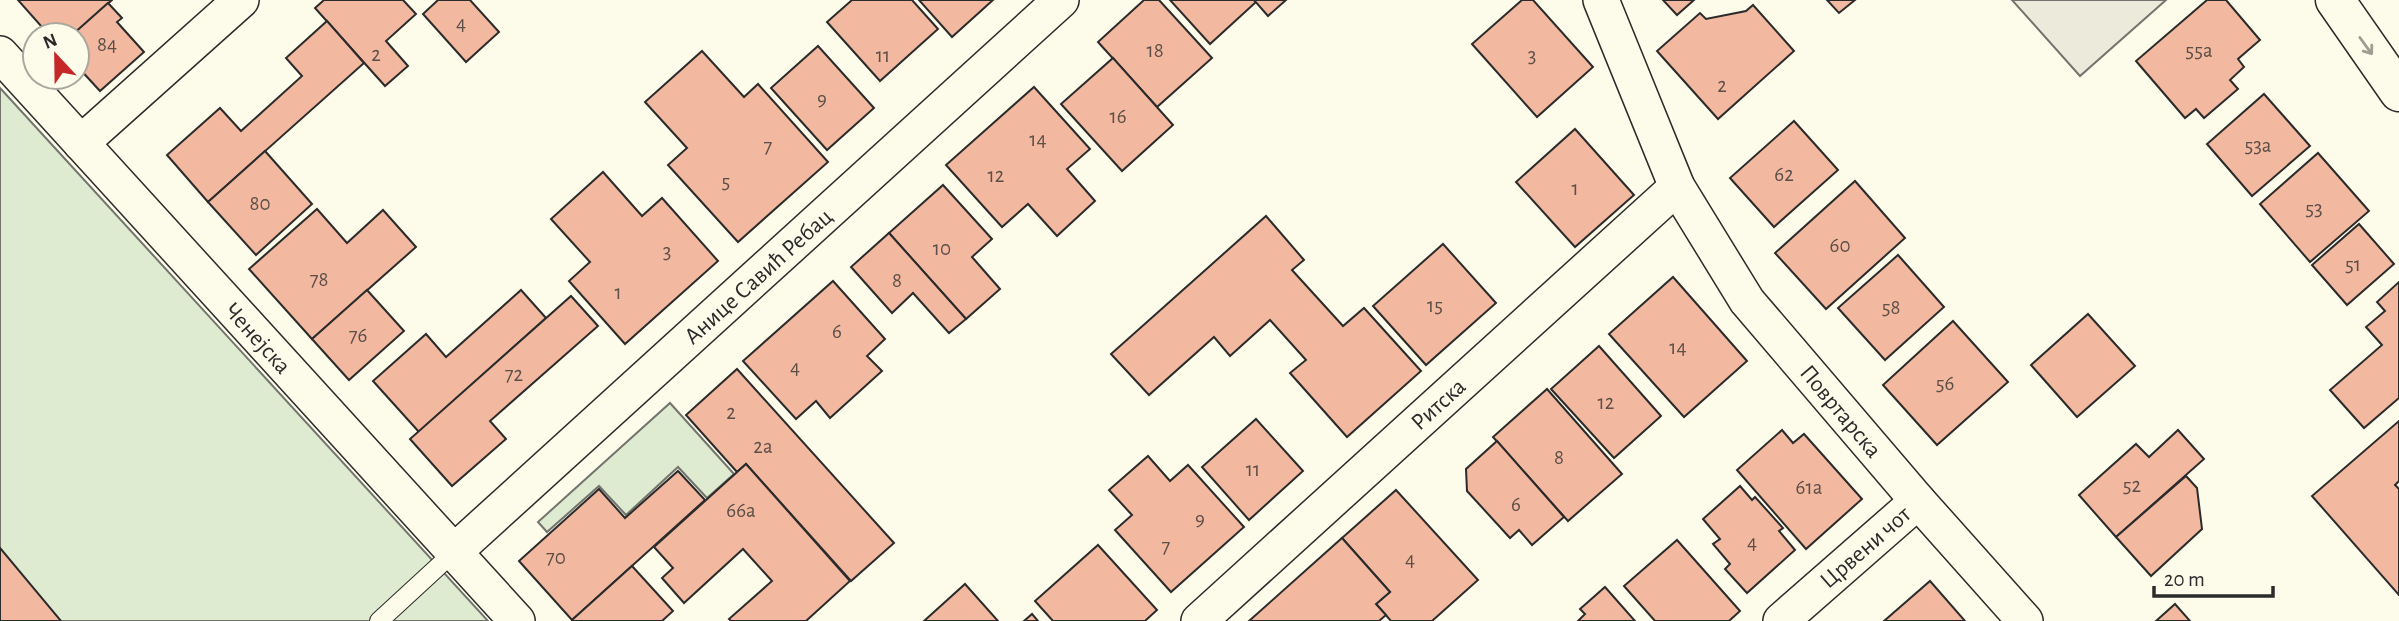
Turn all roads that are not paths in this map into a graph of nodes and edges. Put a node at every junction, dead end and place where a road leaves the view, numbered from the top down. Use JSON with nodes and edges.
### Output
{"nodes":[{"id":1,"x":242,"y":0,"type":"edge"},
{"id":2,"x":1061,"y":0,"type":"edge"},
{"id":3,"x":1601,"y":0,"type":"edge"},
{"id":4,"x":2335,"y":0,"type":"edge"},
{"id":5,"x":0,"y":54,"type":"edge"},
{"id":6,"x":2399,"y":92,"type":"edge"},
{"id":7,"x":81,"y":143,"type":"junction"},
{"id":8,"x":1677,"y":187,"type":"junction"},
{"id":9,"x":1918,"y":501,"type":"junction"},
{"id":10,"x":454,"y":552,"type":"junction"},
{"id":11,"x":1210,"y":617,"type":"edge"},
{"id":12,"x":379,"y":621,"type":"edge"},
{"id":13,"x":517,"y":621,"type":"edge"},
{"id":14,"x":1781,"y":621,"type":"edge"},
{"id":15,"x":2025,"y":621,"type":"edge"}],
"edges":[{"from":1,"to":7,"type":"street"},
{"from":2,"to":10,"type":"street","name":"Анице Савић Ребац"},
{"from":3,"to":8,"type":"street","name":"Повртарска"},
{"from":4,"to":6,"type":"main road","one_way":true},
{"from":5,"to":7,"type":"street","name":"Ченејска"},
{"from":7,"to":10,"type":"street","name":"Ченејска"},
{"from":8,"to":9,"type":"street","name":"Повртарска"},
{"from":8,"to":11,"type":"street","name":"Ритска"},
{"from":9,"to":14,"type":"street","name":"Црвени чот"},
{"from":9,"to":15,"type":"street","name":"Повртарска"},
{"from":10,"to":12,"type":"lane"},
{"from":10,"to":13,"type":"street","name":"Ченејска"}]}
